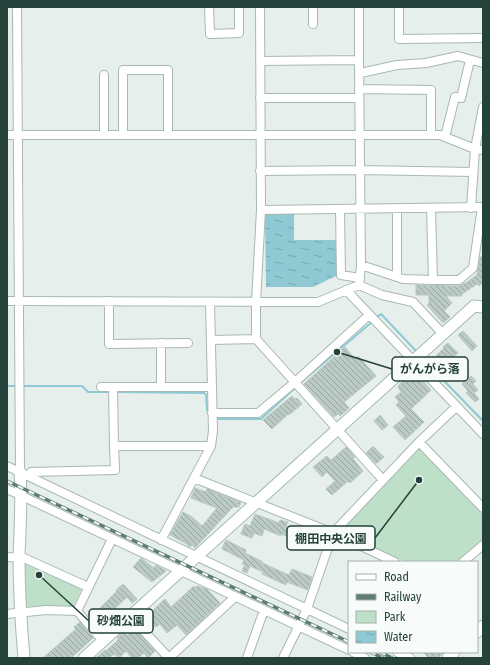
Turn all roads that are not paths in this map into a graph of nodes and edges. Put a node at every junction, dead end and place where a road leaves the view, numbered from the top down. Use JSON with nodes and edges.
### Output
{"nodes":[{"id":1,"x":18,"y":7,"type":"edge"},
{"id":2,"x":209,"y":7,"type":"edge"},
{"id":3,"x":239,"y":7,"type":"edge"},
{"id":4,"x":260,"y":7,"type":"edge"},
{"id":5,"x":313,"y":7,"type":"edge"},
{"id":6,"x":359,"y":7,"type":"edge"},
{"id":7,"x":399,"y":7,"type":"edge"},
{"id":8,"x":313,"y":24,"type":"dead end"},
{"id":9,"x":483,"y":38,"type":"edge"},
{"id":10,"x":359,"y":60,"type":"junction"},
{"id":11,"x":470,"y":60,"type":"junction"},
{"id":12,"x":260,"y":61,"type":"junction"},
{"id":13,"x":483,"y":63,"type":"edge"},
{"id":14,"x":359,"y":73,"type":"junction"},
{"id":15,"x":104,"y":75,"type":"dead end"},
{"id":16,"x":359,"y":93,"type":"junction"},
{"id":17,"x":260,"y":98,"type":"junction"},
{"id":18,"x":483,"y":107,"type":"edge"},
{"id":19,"x":7,"y":135,"type":"edge"},
{"id":20,"x":18,"y":135,"type":"junction"},
{"id":21,"x":104,"y":135,"type":"junction"},
{"id":22,"x":123,"y":135,"type":"junction"},
{"id":23,"x":168,"y":135,"type":"junction"},
{"id":24,"x":260,"y":135,"type":"junction"},
{"id":25,"x":360,"y":135,"type":"junction"},
{"id":26,"x":431,"y":136,"type":"junction"},
{"id":27,"x":445,"y":137,"type":"junction"},
{"id":28,"x":479,"y":150,"type":"edge"},
{"id":29,"x":260,"y":170,"type":"junction"},
{"id":30,"x":360,"y":170,"type":"junction"},
{"id":31,"x":473,"y":172,"type":"junction"},
{"id":32,"x":483,"y":207,"type":"edge"},
{"id":33,"x":360,"y":208,"type":"junction"},
{"id":34,"x":397,"y":208,"type":"junction"},
{"id":35,"x":431,"y":208,"type":"junction"},
{"id":36,"x":471,"y":208,"type":"junction"},
{"id":37,"x":340,"y":209,"type":"junction"},
{"id":38,"x":261,"y":210,"type":"junction"},
{"id":39,"x":361,"y":265,"type":"junction"},
{"id":40,"x":397,"y":277,"type":"junction"},
{"id":41,"x":433,"y":280,"type":"junction"},
{"id":42,"x":359,"y":281,"type":"junction"},
{"id":43,"x":346,"y":290,"type":"junction"},
{"id":44,"x":7,"y":301,"type":"edge"},
{"id":45,"x":19,"y":301,"type":"junction"},
{"id":46,"x":109,"y":301,"type":"junction"},
{"id":47,"x":210,"y":302,"type":"junction"},
{"id":48,"x":256,"y":302,"type":"junction"},
{"id":49,"x":483,"y":307,"type":"edge"},
{"id":50,"x":369,"y":315,"type":"junction"},
{"id":51,"x":443,"y":334,"type":"junction"},
{"id":52,"x":256,"y":339,"type":"junction"},
{"id":53,"x":211,"y":340,"type":"junction"},
{"id":54,"x":161,"y":343,"type":"junction"},
{"id":55,"x":188,"y":343,"type":"dead end"},
{"id":56,"x":417,"y":357,"type":"junction"},
{"id":57,"x":294,"y":383,"type":"junction"},
{"id":58,"x":101,"y":387,"type":"dead end"},
{"id":59,"x":113,"y":387,"type":"junction"},
{"id":60,"x":161,"y":387,"type":"junction"},
{"id":61,"x":212,"y":387,"type":"junction"},
{"id":62,"x":456,"y":407,"type":"junction"},
{"id":63,"x":212,"y":414,"type":"junction"},
{"id":64,"x":337,"y":430,"type":"junction"},
{"id":65,"x":483,"y":434,"type":"edge"},
{"id":66,"x":419,"y":442,"type":"junction"},
{"id":67,"x":114,"y":446,"type":"junction"},
{"id":68,"x":211,"y":446,"type":"junction"},
{"id":69,"x":7,"y":466,"type":"edge"},
{"id":70,"x":7,"y":472,"type":"edge"},
{"id":71,"x":24,"y":474,"type":"junction"},
{"id":72,"x":194,"y":478,"type":"junction"},
{"id":73,"x":383,"y":480,"type":"junction"},
{"id":74,"x":7,"y":489,"type":"edge"},
{"id":75,"x":21,"y":496,"type":"junction"},
{"id":76,"x":256,"y":503,"type":"junction"},
{"id":77,"x":483,"y":508,"type":"edge"},
{"id":78,"x":333,"y":533,"type":"junction"},
{"id":79,"x":112,"y":539,"type":"junction"},
{"id":80,"x":161,"y":540,"type":"junction"},
{"id":81,"x":483,"y":545,"type":"edge"},
{"id":82,"x":7,"y":557,"type":"edge"},
{"id":83,"x":19,"y":557,"type":"junction"},
{"id":84,"x":196,"y":557,"type":"junction"},
{"id":85,"x":393,"y":561,"type":"edge"},
{"id":86,"x":464,"y":561,"type":"edge"},
{"id":87,"x":180,"y":571,"type":"junction"},
{"id":88,"x":88,"y":587,"type":"junction"},
{"id":89,"x":236,"y":597,"type":"junction"},
{"id":90,"x":307,"y":609,"type":"junction"},
{"id":91,"x":264,"y":610,"type":"junction"},
{"id":92,"x":77,"y":611,"type":"junction"},
{"id":93,"x":7,"y":614,"type":"edge"},
{"id":94,"x":20,"y":614,"type":"junction"},
{"id":95,"x":130,"y":616,"type":"junction"},
{"id":96,"x":300,"y":627,"type":"junction"},
{"id":97,"x":348,"y":629,"type":"edge"},
{"id":98,"x":103,"y":641,"type":"junction"},
{"id":99,"x":348,"y":650,"type":"edge"},
{"id":100,"x":400,"y":653,"type":"edge"},
{"id":101,"x":172,"y":657,"type":"edge"},
{"id":102,"x":24,"y":658,"type":"edge"},
{"id":103,"x":84,"y":658,"type":"edge"},
{"id":104,"x":247,"y":658,"type":"edge"},
{"id":105,"x":284,"y":658,"type":"edge"},
{"id":106,"x":410,"y":658,"type":"edge"}],
"edges":[{"from":1,"to":20,"type":"street"},
{"from":2,"to":3,"type":"street"},
{"from":4,"to":12,"type":"street"},
{"from":5,"to":8,"type":"street"},
{"from":6,"to":10,"type":"street"},
{"from":7,"to":9,"type":"street"},
{"from":10,"to":12,"type":"street"},
{"from":10,"to":14,"type":"street"},
{"from":11,"to":13,"type":"street"},
{"from":11,"to":14,"type":"street"},
{"from":11,"to":27,"type":"street"},
{"from":12,"to":17,"type":"street"},
{"from":14,"to":16,"type":"street"},
{"from":15,"to":21,"type":"street"},
{"from":16,"to":17,"type":"street"},
{"from":16,"to":25,"type":"street"},
{"from":16,"to":26,"type":"street"},
{"from":17,"to":24,"type":"street"},
{"from":18,"to":28,"type":"street"},
{"from":19,"to":20,"type":"street"},
{"from":20,"to":21,"type":"street"},
{"from":20,"to":45,"type":"street"},
{"from":21,"to":22,"type":"street"},
{"from":22,"to":23,"type":"street"},
{"from":22,"to":23,"type":"street"},
{"from":23,"to":24,"type":"street"},
{"from":24,"to":25,"type":"street"},
{"from":24,"to":29,"type":"street"},
{"from":25,"to":26,"type":"street"},
{"from":25,"to":30,"type":"street"},
{"from":26,"to":27,"type":"street"},
{"from":27,"to":28,"type":"street"},
{"from":28,"to":31,"type":"street"},
{"from":29,"to":30,"type":"street"},
{"from":29,"to":38,"type":"street"},
{"from":30,"to":31,"type":"street"},
{"from":30,"to":33,"type":"street"},
{"from":31,"to":36,"type":"street"},
{"from":32,"to":36,"type":"street"},
{"from":32,"to":41,"type":"street"},
{"from":33,"to":34,"type":"street"},
{"from":33,"to":37,"type":"street"},
{"from":33,"to":39,"type":"street"},
{"from":34,"to":35,"type":"street"},
{"from":34,"to":40,"type":"street"},
{"from":35,"to":36,"type":"street"},
{"from":35,"to":41,"type":"street"},
{"from":37,"to":38,"type":"street"},
{"from":37,"to":42,"type":"street"},
{"from":38,"to":48,"type":"street"},
{"from":39,"to":40,"type":"street"},
{"from":39,"to":42,"type":"street"},
{"from":40,"to":41,"type":"street"},
{"from":42,"to":43,"type":"street"},
{"from":42,"to":51,"type":"street"},
{"from":43,"to":48,"type":"street"},
{"from":43,"to":50,"type":"street"},
{"from":44,"to":45,"type":"street"},
{"from":45,"to":46,"type":"street"},
{"from":45,"to":71,"type":"street"},
{"from":46,"to":47,"type":"street"},
{"from":46,"to":54,"type":"street"},
{"from":47,"to":48,"type":"street"},
{"from":47,"to":53,"type":"street"},
{"from":48,"to":52,"type":"street"},
{"from":49,"to":51,"type":"street"},
{"from":50,"to":56,"type":"street"},
{"from":50,"to":57,"type":"street"},
{"from":51,"to":56,"type":"street"},
{"from":52,"to":53,"type":"street"},
{"from":52,"to":57,"type":"street"},
{"from":53,"to":61,"type":"street"},
{"from":54,"to":55,"type":"street"},
{"from":54,"to":60,"type":"street"},
{"from":56,"to":62,"type":"street"},
{"from":56,"to":64,"type":"street"},
{"from":57,"to":63,"type":"street"},
{"from":57,"to":64,"type":"street"},
{"from":58,"to":59,"type":"street"},
{"from":59,"to":60,"type":"street"},
{"from":59,"to":67,"type":"street"},
{"from":60,"to":61,"type":"street"},
{"from":61,"to":63,"type":"street"},
{"from":62,"to":65,"type":"street"},
{"from":62,"to":66,"type":"street"},
{"from":63,"to":68,"type":"street"},
{"from":64,"to":73,"type":"street"},
{"from":64,"to":76,"type":"street"},
{"from":66,"to":73,"type":"street"},
{"from":66,"to":77,"type":"street"},
{"from":67,"to":68,"type":"street"},
{"from":67,"to":71,"type":"street"},
{"from":68,"to":72,"type":"street"},
{"from":69,"to":71,"type":"street"},
{"from":70,"to":71,"type":"street"},
{"from":71,"to":75,"type":"street"},
{"from":71,"to":80,"type":"street"},
{"from":72,"to":76,"type":"street"},
{"from":72,"to":80,"type":"street"},
{"from":73,"to":78,"type":"street"},
{"from":74,"to":75,"type":"street"},
{"from":75,"to":79,"type":"street"},
{"from":75,"to":83,"type":"street"},
{"from":76,"to":78,"type":"street"},
{"from":76,"to":84,"type":"street"},
{"from":78,"to":85,"type":"street"},
{"from":78,"to":90,"type":"street"},
{"from":79,"to":87,"type":"street"},
{"from":79,"to":88,"type":"street"},
{"from":80,"to":84,"type":"street"},
{"from":81,"to":86,"type":"street"},
{"from":82,"to":83,"type":"street"},
{"from":83,"to":88,"type":"street"},
{"from":83,"to":94,"type":"street"},
{"from":84,"to":87,"type":"street"},
{"from":84,"to":90,"type":"street"},
{"from":87,"to":89,"type":"street"},
{"from":87,"to":95,"type":"street"},
{"from":88,"to":92,"type":"street"},
{"from":89,"to":91,"type":"street"},
{"from":89,"to":101,"type":"street"},
{"from":90,"to":96,"type":"street"},
{"from":90,"to":97,"type":"street"},
{"from":91,"to":96,"type":"street"},
{"from":91,"to":104,"type":"street"},
{"from":92,"to":94,"type":"street"},
{"from":92,"to":98,"type":"street"},
{"from":93,"to":94,"type":"street"},
{"from":94,"to":102,"type":"street"},
{"from":95,"to":98,"type":"street"},
{"from":95,"to":101,"type":"street"},
{"from":96,"to":99,"type":"street"},
{"from":96,"to":105,"type":"street"},
{"from":98,"to":103,"type":"street"},
{"from":100,"to":106,"type":"street"}]}
